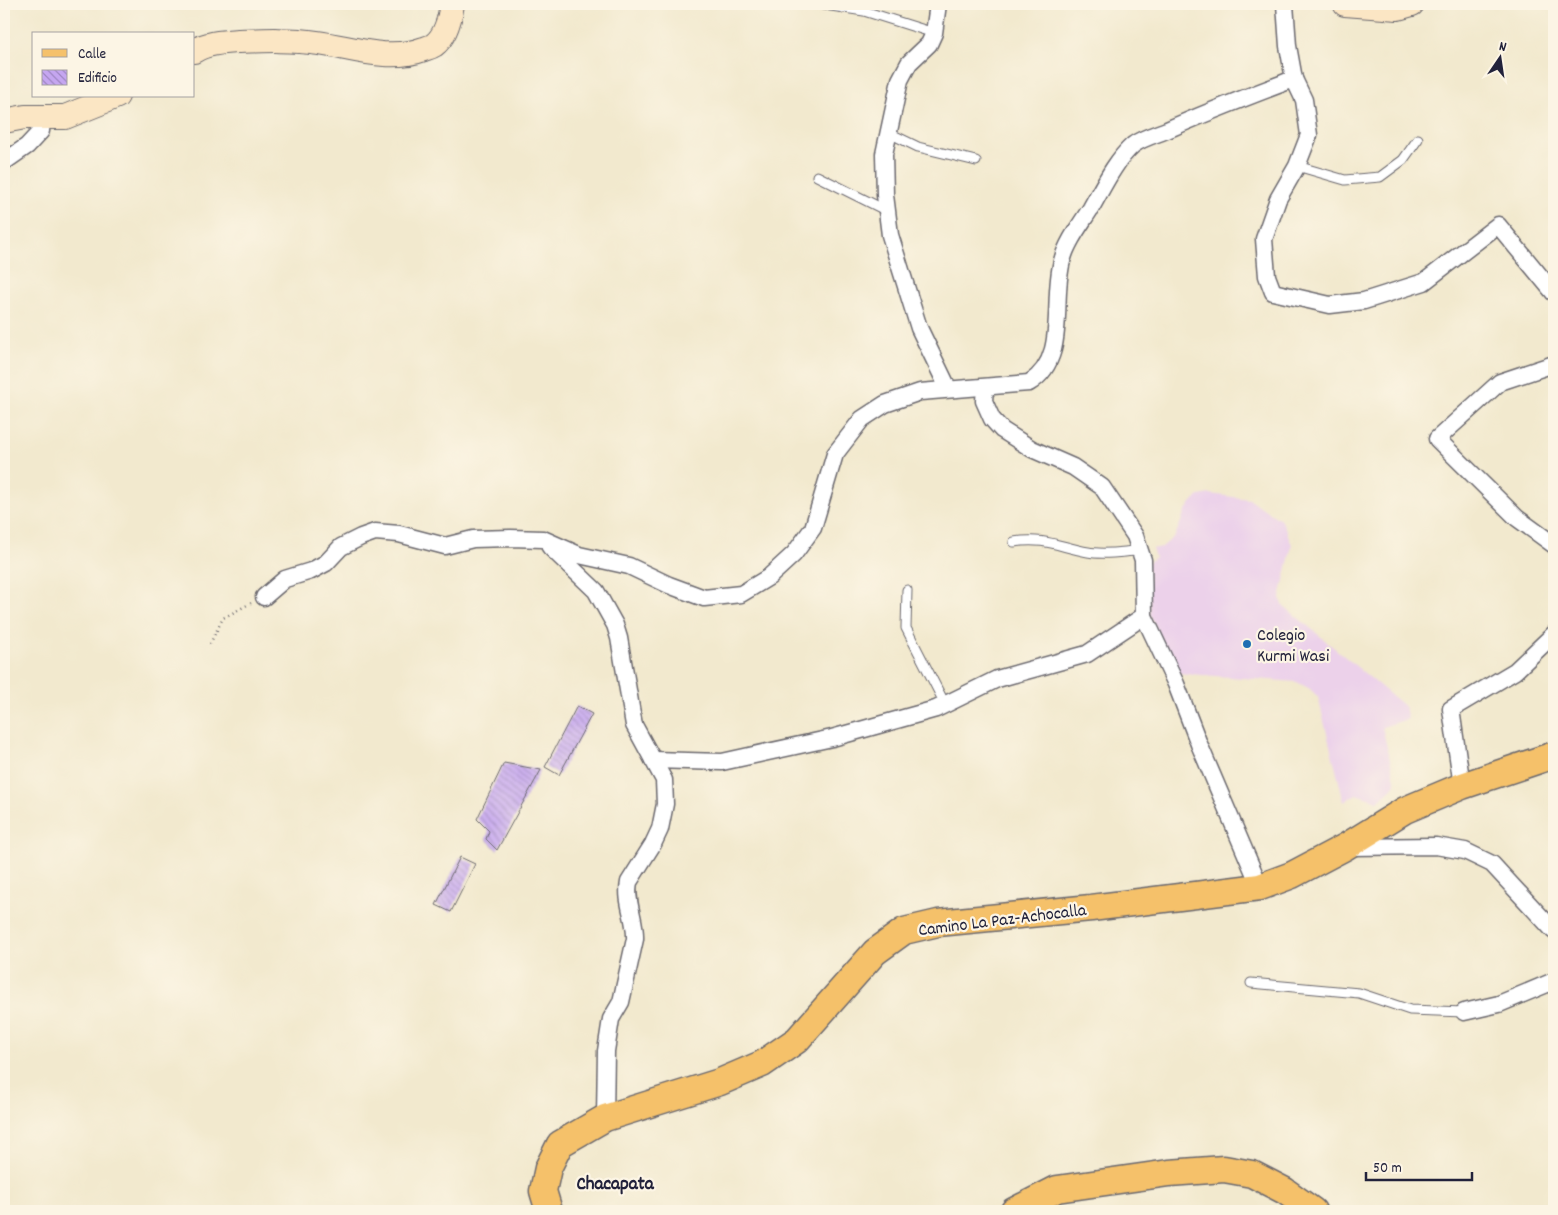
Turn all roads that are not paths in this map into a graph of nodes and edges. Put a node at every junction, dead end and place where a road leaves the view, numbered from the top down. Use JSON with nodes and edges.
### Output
{"nodes":[{"id":1,"x":452,"y":4,"type":"edge"},
{"id":2,"x":818,"y":4,"type":"edge"},
{"id":3,"x":938,"y":4,"type":"edge"},
{"id":4,"x":1284,"y":4,"type":"edge"},
{"id":5,"x":1345,"y":4,"type":"edge"},
{"id":6,"x":1412,"y":4,"type":"edge"},
{"id":7,"x":934,"y":33,"type":"junction"},
{"id":8,"x":195,"y":50,"type":"edge"},
{"id":9,"x":1294,"y":79,"type":"junction"},
{"id":10,"x":113,"y":98,"type":"edge"},
{"id":11,"x":42,"y":118,"type":"junction"},
{"id":12,"x":4,"y":121,"type":"edge"},
{"id":13,"x":889,"y":133,"type":"junction"},
{"id":14,"x":1418,"y":139,"type":"dead end"},
{"id":15,"x":976,"y":160,"type":"dead end"},
{"id":16,"x":4,"y":162,"type":"edge"},
{"id":17,"x":1297,"y":166,"type":"junction"},
{"id":18,"x":816,"y":176,"type":"dead end"},
{"id":19,"x":887,"y":211,"type":"junction"},
{"id":20,"x":1554,"y":293,"type":"edge"},
{"id":21,"x":1554,"y":364,"type":"edge"},
{"id":22,"x":948,"y":388,"type":"junction"},
{"id":23,"x":985,"y":388,"type":"junction"},
{"id":24,"x":543,"y":540,"type":"junction"},
{"id":25,"x":1014,"y":542,"type":"dead end"},
{"id":26,"x":1554,"y":544,"type":"edge"},
{"id":27,"x":1141,"y":555,"type":"junction"},
{"id":28,"x":907,"y":590,"type":"dead end"},
{"id":29,"x":264,"y":596,"type":"road end"},
{"id":30,"x":1144,"y":616,"type":"junction"},
{"id":31,"x":1554,"y":634,"type":"edge"},
{"id":32,"x":945,"y":704,"type":"junction"},
{"id":33,"x":1554,"y":755,"type":"edge"},
{"id":34,"x":653,"y":760,"type":"junction"},
{"id":35,"x":1462,"y":786,"type":"junction"},
{"id":36,"x":1345,"y":847,"type":"junction"},
{"id":37,"x":1260,"y":887,"type":"junction"},
{"id":38,"x":1554,"y":931,"type":"edge"},
{"id":39,"x":1554,"y":981,"type":"edge"},
{"id":40,"x":1251,"y":983,"type":"dead end"},
{"id":41,"x":1464,"y":1012,"type":"joint"},
{"id":42,"x":604,"y":1118,"type":"junction"},
{"id":43,"x":549,"y":1211,"type":"edge"},
{"id":44,"x":1014,"y":1211,"type":"edge"},
{"id":45,"x":1313,"y":1211,"type":"edge"}],
"edges":[{"from":1,"to":8,"type":"main road"},
{"from":2,"to":7,"type":"lane"},
{"from":3,"to":7,"type":"street"},
{"from":4,"to":9,"type":"street"},
{"from":5,"to":6,"type":"main road"},
{"from":7,"to":13,"type":"street"},
{"from":9,"to":17,"type":"street"},
{"from":9,"to":23,"type":"street"},
{"from":10,"to":11,"type":"main road"},
{"from":11,"to":12,"type":"main road"},
{"from":11,"to":16,"type":"street"},
{"from":13,"to":15,"type":"lane"},
{"from":13,"to":19,"type":"street"},
{"from":14,"to":17,"type":"lane"},
{"from":17,"to":20,"type":"street"},
{"from":18,"to":19,"type":"lane"},
{"from":19,"to":22,"type":"street"},
{"from":21,"to":26,"type":"street"},
{"from":22,"to":23,"type":"street"},
{"from":22,"to":24,"type":"street"},
{"from":23,"to":27,"type":"street"},
{"from":24,"to":29,"type":"street"},
{"from":24,"to":34,"type":"street"},
{"from":25,"to":27,"type":"lane"},
{"from":27,"to":30,"type":"street"},
{"from":28,"to":32,"type":"lane"},
{"from":30,"to":32,"type":"street"},
{"from":30,"to":37,"type":"street"},
{"from":31,"to":35,"type":"street"},
{"from":32,"to":34,"type":"street"},
{"from":33,"to":35,"type":"main road","name":"Camino La Paz-Achocalla"},
{"from":34,"to":42,"type":"street"},
{"from":35,"to":36,"type":"main road","name":"Camino La Paz-Achocalla"},
{"from":36,"to":37,"type":"main road","name":"Camino La Paz-Achocalla"},
{"from":36,"to":38,"type":"street"},
{"from":37,"to":42,"type":"main road","name":"Camino La Paz-Achocalla"},
{"from":39,"to":41,"type":"street"},
{"from":40,"to":41,"type":"lane"},
{"from":42,"to":43,"type":"main road","name":"Camino La Paz-Achocalla"},
{"from":44,"to":45,"type":"main road"}]}
